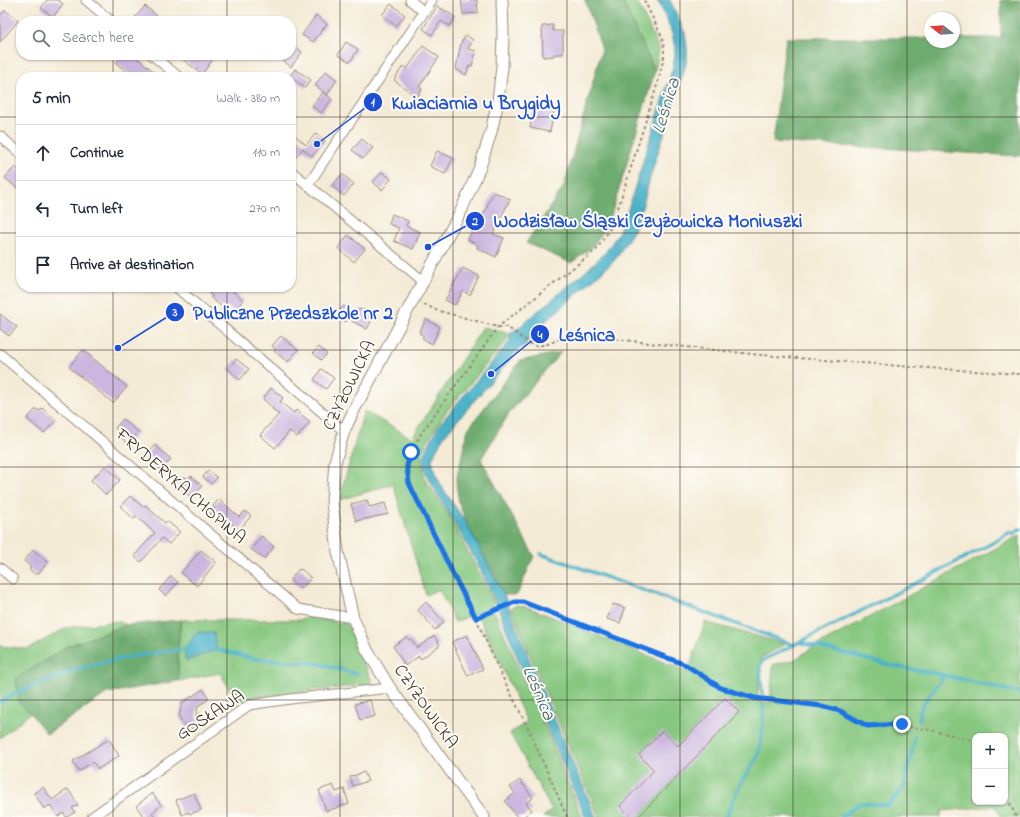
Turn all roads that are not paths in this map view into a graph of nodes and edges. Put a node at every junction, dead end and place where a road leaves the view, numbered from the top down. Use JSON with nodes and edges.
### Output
{"nodes":[{"id":1,"x":86,"y":0,"type":"edge"},
{"id":2,"x":410,"y":0,"type":"edge"},
{"id":3,"x":432,"y":0,"type":"edge"},
{"id":4,"x":502,"y":0,"type":"edge"},
{"id":5,"x":424,"y":12,"type":"junction"},
{"id":6,"x":106,"y":16,"type":"edge"},
{"id":7,"x":158,"y":60,"type":"edge"},
{"id":8,"x":172,"y":72,"type":"edge"},
{"id":9,"x":0,"y":136,"type":"edge"},
{"id":10,"x":16,"y":150,"type":"edge"},
{"id":11,"x":296,"y":175,"type":"edge"},
{"id":12,"x":308,"y":185,"type":"junction"},
{"id":13,"x":423,"y":281,"type":"junction"},
{"id":14,"x":182,"y":292,"type":"edge"},
{"id":15,"x":0,"y":354,"type":"edge"},
{"id":16,"x":344,"y":431,"type":"junction"},
{"id":17,"x":0,"y":568,"type":"edge"},
{"id":18,"x":13,"y":579,"type":"dead end"},
{"id":19,"x":353,"y":618,"type":"junction"},
{"id":20,"x":390,"y":688,"type":"junction"},
{"id":21,"x":92,"y":817,"type":"edge"},
{"id":22,"x":484,"y":817,"type":"edge"}],
"edges":[{"from":1,"to":6,"type":"street"},
{"from":2,"to":5,"type":"street"},
{"from":3,"to":5,"type":"street"},
{"from":4,"to":13,"type":"street","name":"CZYŻOWICKA"},
{"from":5,"to":12,"type":"street"},
{"from":7,"to":8,"type":"street"},
{"from":9,"to":10,"type":"street"},
{"from":11,"to":12,"type":"street"},
{"from":12,"to":13,"type":"street"},
{"from":13,"to":16,"type":"street","name":"CZYŻOWICKA"},
{"from":14,"to":16,"type":"street"},
{"from":15,"to":19,"type":"street","name":"FRYDERYKA CHOPINA"},
{"from":16,"to":19,"type":"street","name":"CZYŻOWICKA"},
{"from":17,"to":18,"type":"street"},
{"from":19,"to":20,"type":"street","name":"CZYŻOWICKA"},
{"from":20,"to":21,"type":"street","name":"GOSŁAWA"},
{"from":20,"to":22,"type":"street","name":"CZYŻOWICKA"}]}
